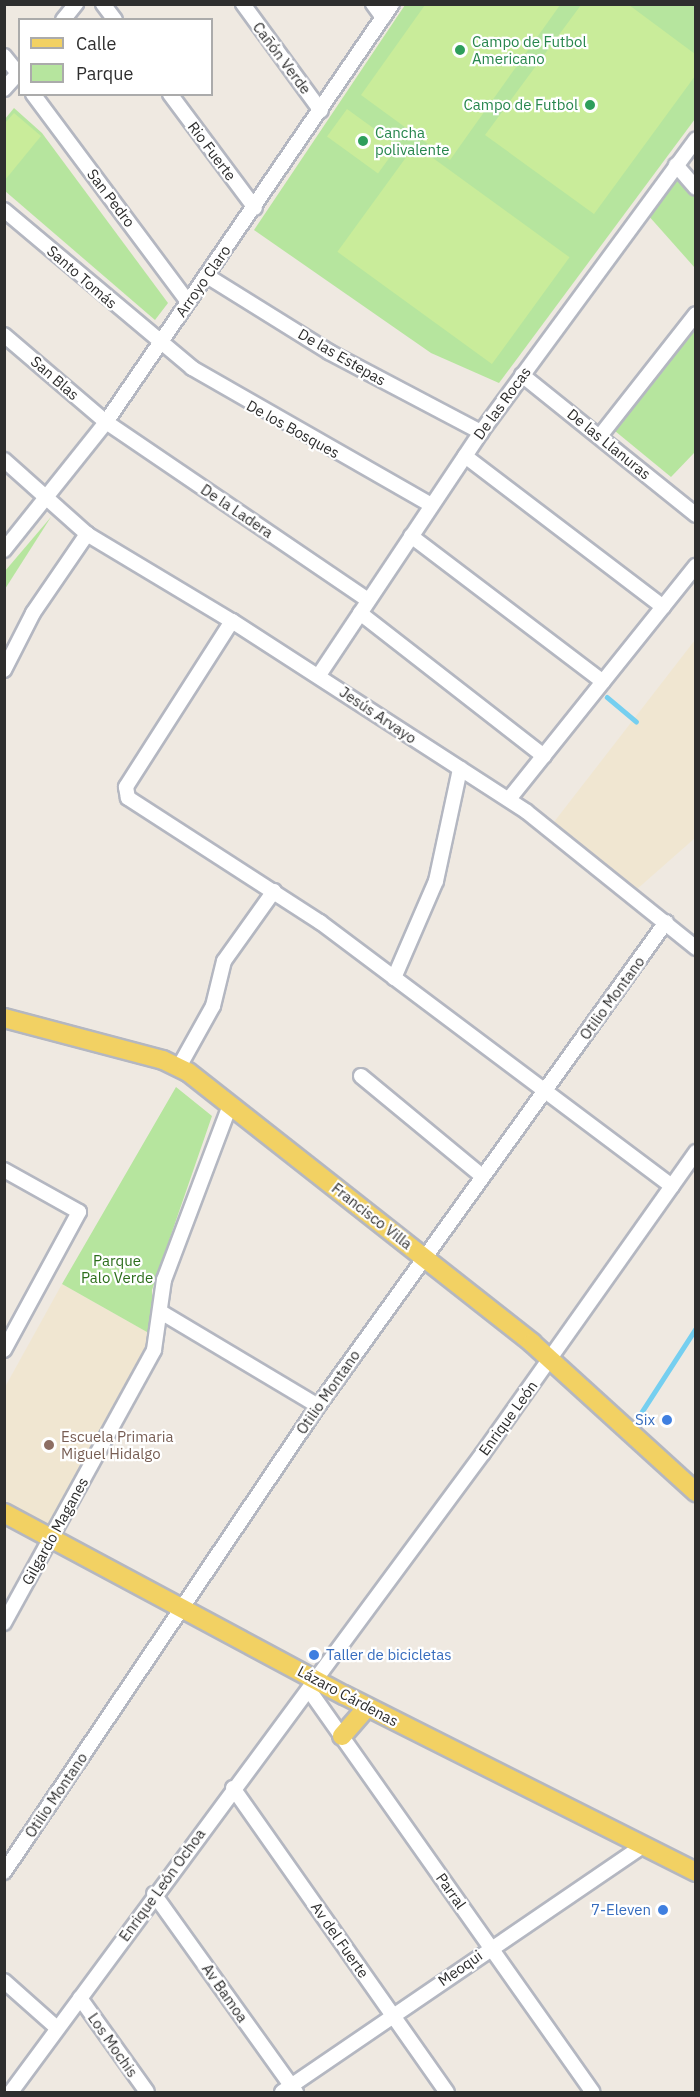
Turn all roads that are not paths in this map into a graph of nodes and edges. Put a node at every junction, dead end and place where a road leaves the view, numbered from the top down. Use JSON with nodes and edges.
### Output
{"nodes":[{"id":1,"x":76,"y":4,"type":"edge"},
{"id":2,"x":103,"y":4,"type":"edge"},
{"id":3,"x":243,"y":4,"type":"edge"},
{"id":4,"x":373,"y":4,"type":"edge"},
{"id":5,"x":392,"y":4,"type":"edge"},
{"id":6,"x":65,"y":18,"type":"edge"},
{"id":7,"x":113,"y":18,"type":"edge"},
{"id":8,"x":383,"y":18,"type":"junction"},
{"id":9,"x":4,"y":56,"type":"edge"},
{"id":10,"x":18,"y":73,"type":"edge"},
{"id":11,"x":18,"y":75,"type":"edge"},
{"id":12,"x":5,"y":88,"type":"edge"},
{"id":13,"x":34,"y":96,"type":"edge"},
{"id":14,"x":171,"y":96,"type":"edge"},
{"id":15,"x":321,"y":111,"type":"junction"},
{"id":16,"x":696,"y":139,"type":"edge"},
{"id":17,"x":676,"y":165,"type":"junction"},
{"id":18,"x":696,"y":188,"type":"edge"},
{"id":19,"x":255,"y":208,"type":"junction"},
{"id":20,"x":4,"y":210,"type":"edge"},
{"id":21,"x":207,"y":276,"type":"junction"},
{"id":22,"x":188,"y":302,"type":"junction"},
{"id":23,"x":696,"y":314,"type":"edge"},
{"id":24,"x":4,"y":335,"type":"edge"},
{"id":25,"x":159,"y":345,"type":"junction"},
{"id":26,"x":522,"y":375,"type":"junction"},
{"id":27,"x":106,"y":422,"type":"junction"},
{"id":28,"x":481,"y":432,"type":"junction"},
{"id":29,"x":600,"y":436,"type":"junction"},
{"id":30,"x":465,"y":456,"type":"junction"},
{"id":31,"x":4,"y":460,"type":"edge"},
{"id":32,"x":49,"y":498,"type":"junction"},
{"id":33,"x":431,"y":505,"type":"junction"},
{"id":34,"x":696,"y":514,"type":"edge"},
{"id":35,"x":87,"y":534,"type":"junction"},
{"id":36,"x":411,"y":536,"type":"junction"},
{"id":37,"x":4,"y":550,"type":"edge"},
{"id":38,"x":696,"y":566,"type":"edge"},
{"id":39,"x":368,"y":600,"type":"junction"},
{"id":40,"x":663,"y":607,"type":"junction"},
{"id":41,"x":360,"y":613,"type":"junction"},
{"id":42,"x":232,"y":621,"type":"junction"},
{"id":43,"x":4,"y":670,"type":"edge"},
{"id":44,"x":319,"y":675,"type":"junction"},
{"id":45,"x":603,"y":682,"type":"junction"},
{"id":46,"x":544,"y":756,"type":"junction"},
{"id":47,"x":460,"y":769,"type":"junction"},
{"id":48,"x":509,"y":799,"type":"junction"},
{"id":49,"x":274,"y":891,"type":"junction"},
{"id":50,"x":666,"y":922,"type":"junction"},
{"id":51,"x":696,"y":948,"type":"edge"},
{"id":52,"x":394,"y":978,"type":"junction"},
{"id":53,"x":4,"y":1018,"type":"edge"},
{"id":54,"x":179,"y":1067,"type":"junction"},
{"id":55,"x":362,"y":1076,"type":"dead end"},
{"id":56,"x":543,"y":1092,"type":"junction"},
{"id":57,"x":230,"y":1105,"type":"junction"},
{"id":58,"x":696,"y":1152,"type":"edge"},
{"id":59,"x":4,"y":1170,"type":"edge"},
{"id":60,"x":483,"y":1177,"type":"junction"},
{"id":61,"x":672,"y":1186,"type":"junction"},
{"id":62,"x":423,"y":1256,"type":"junction"},
{"id":63,"x":161,"y":1312,"type":"junction"},
{"id":64,"x":4,"y":1350,"type":"edge"},
{"id":65,"x":551,"y":1359,"type":"junction"},
{"id":66,"x":318,"y":1406,"type":"junction"},
{"id":67,"x":696,"y":1492,"type":"edge"},
{"id":68,"x":4,"y":1513,"type":"edge"},
{"id":69,"x":52,"y":1538,"type":"junction"},
{"id":70,"x":182,"y":1606,"type":"junction"},
{"id":71,"x":4,"y":1623,"type":"edge"},
{"id":72,"x":313,"y":1685,"type":"junction"},
{"id":73,"x":367,"y":1707,"type":"junction"},
{"id":74,"x":342,"y":1736,"type":"junction"},
{"id":75,"x":233,"y":1788,"type":"junction"},
{"id":76,"x":641,"y":1846,"type":"junction"},
{"id":77,"x":4,"y":1872,"type":"edge"},
{"id":78,"x":696,"y":1872,"type":"edge"},
{"id":79,"x":154,"y":1894,"type":"junction"},
{"id":80,"x":490,"y":1947,"type":"junction"},
{"id":81,"x":4,"y":1981,"type":"edge"},
{"id":82,"x":80,"y":1998,"type":"junction"},
{"id":83,"x":393,"y":2015,"type":"junction"},
{"id":84,"x":57,"y":2028,"type":"junction"},
{"id":85,"x":290,"y":2090,"type":"edge"},
{"id":86,"x":11,"y":2092,"type":"edge"},
{"id":87,"x":147,"y":2092,"type":"edge"},
{"id":88,"x":447,"y":2092,"type":"edge"},
{"id":89,"x":593,"y":2092,"type":"edge"}],
"edges":[{"from":1,"to":6,"type":"street"},
{"from":2,"to":7,"type":"street"},
{"from":3,"to":15,"type":"street","name":"Cañón Verde"},
{"from":4,"to":8,"type":"street"},
{"from":5,"to":8,"type":"street","name":"Arroyo Claro"},
{"from":8,"to":15,"type":"street","name":"Arroyo Claro"},
{"from":9,"to":10,"type":"street"},
{"from":11,"to":12,"type":"street"},
{"from":13,"to":22,"type":"street","name":"San Pedro"},
{"from":14,"to":19,"type":"street","name":"Rio Fuerte"},
{"from":15,"to":19,"type":"street","name":"Arroyo Claro"},
{"from":16,"to":17,"type":"street","name":"De las Rocas"},
{"from":17,"to":18,"type":"street"},
{"from":17,"to":26,"type":"street","name":"De las Rocas"},
{"from":19,"to":21,"type":"street","name":"Arroyo Claro"},
{"from":20,"to":25,"type":"street","name":"Santo Tomás"},
{"from":21,"to":22,"type":"street","name":"Arroyo Claro"},
{"from":21,"to":28,"type":"street","name":"De las Estepas"},
{"from":22,"to":25,"type":"street","name":"Arroyo Claro"},
{"from":23,"to":29,"type":"street"},
{"from":24,"to":27,"type":"street","name":"San Blas"},
{"from":25,"to":27,"type":"street","name":"Arroyo Claro"},
{"from":25,"to":33,"type":"street","name":"De los Bosques"},
{"from":26,"to":28,"type":"street","name":"De las Rocas"},
{"from":26,"to":29,"type":"street","name":"De las Llanuras"},
{"from":27,"to":32,"type":"street","name":"Arroyo Claro"},
{"from":27,"to":39,"type":"street","name":"De la Ladera"},
{"from":28,"to":30,"type":"street","name":"De las Rocas"},
{"from":29,"to":34,"type":"street","name":"De las Llanuras"},
{"from":30,"to":33,"type":"street","name":"De las Rocas"},
{"from":30,"to":40,"type":"street"},
{"from":31,"to":32,"type":"street","name":"Jesús Arvayo"},
{"from":32,"to":35,"type":"street","name":"Jesús Arvayo"},
{"from":32,"to":37,"type":"street","name":"Arroyo Claro"},
{"from":33,"to":36,"type":"street","name":"De las Rocas"},
{"from":35,"to":42,"type":"street","name":"Jesús Arvayo"},
{"from":35,"to":43,"type":"street"},
{"from":36,"to":39,"type":"street","name":"De las Rocas"},
{"from":36,"to":45,"type":"street"},
{"from":38,"to":40,"type":"street"},
{"from":39,"to":41,"type":"street","name":"De las Rocas"},
{"from":40,"to":45,"type":"street"},
{"from":41,"to":44,"type":"street","name":"De las Rocas"},
{"from":41,"to":46,"type":"street"},
{"from":42,"to":44,"type":"street","name":"Jesús Arvayo"},
{"from":42,"to":49,"type":"street"},
{"from":44,"to":47,"type":"street","name":"Jesús Arvayo"},
{"from":45,"to":46,"type":"street"},
{"from":46,"to":48,"type":"street"},
{"from":47,"to":48,"type":"street","name":"Jesús Arvayo"},
{"from":47,"to":52,"type":"street"},
{"from":48,"to":50,"type":"street","name":"Jesús Arvayo"},
{"from":49,"to":52,"type":"street"},
{"from":49,"to":54,"type":"street"},
{"from":50,"to":51,"type":"street","name":"Jesús Arvayo"},
{"from":50,"to":56,"type":"street","name":"Otilio Montano"},
{"from":52,"to":56,"type":"street"},
{"from":53,"to":54,"type":"main road","name":"Francisco Villa"},
{"from":54,"to":57,"type":"main road","name":"Francisco Villa"},
{"from":55,"to":60,"type":"street"},
{"from":56,"to":60,"type":"street","name":"Otilio Montano"},
{"from":56,"to":61,"type":"street"},
{"from":57,"to":62,"type":"main road","name":"Francisco Villa"},
{"from":57,"to":63,"type":"street","name":"Gilgardo Maganes"},
{"from":58,"to":61,"type":"street","name":"Enrique León"},
{"from":59,"to":64,"type":"street"},
{"from":60,"to":62,"type":"street","name":"Otilio Montano"},
{"from":61,"to":65,"type":"street","name":"Enrique León"},
{"from":62,"to":65,"type":"main road","name":"Francisco Villa"},
{"from":62,"to":66,"type":"street","name":"Otilio Montano"},
{"from":63,"to":66,"type":"street"},
{"from":63,"to":69,"type":"street","name":"Gilgardo Maganes"},
{"from":65,"to":67,"type":"main road","name":"Francisco Villa"},
{"from":65,"to":72,"type":"street","name":"Enrique León"},
{"from":66,"to":70,"type":"street","name":"Otilio Montano"},
{"from":68,"to":69,"type":"main road","name":"Lázaro Cárdenas"},
{"from":69,"to":70,"type":"main road","name":"Lázaro Cárdenas"},
{"from":69,"to":71,"type":"street","name":"Gilgardo Maganes"},
{"from":70,"to":72,"type":"main road","name":"Lázaro Cárdenas"},
{"from":70,"to":77,"type":"street","name":"Otilio Montano"},
{"from":72,"to":73,"type":"main road","name":"Lázaro Cárdenas"},
{"from":72,"to":74,"type":"street","name":"Parral"},
{"from":72,"to":75,"type":"street","name":"Enrique León Ochoa"},
{"from":73,"to":74,"type":"main road"},
{"from":73,"to":76,"type":"main road","name":"Lázaro Cárdenas"},
{"from":74,"to":80,"type":"street","name":"Parral"},
{"from":75,"to":79,"type":"street","name":"Enrique León Ochoa"},
{"from":75,"to":83,"type":"street","name":"Av del Fuerte"},
{"from":76,"to":78,"type":"main road","name":"Lázaro Cárdenas"},
{"from":76,"to":80,"type":"street","name":"Meoqui"},
{"from":79,"to":82,"type":"street","name":"Enrique León Ochoa"},
{"from":79,"to":85,"type":"street","name":"Av Bamoa"},
{"from":80,"to":83,"type":"street","name":"Meoqui"},
{"from":80,"to":89,"type":"street","name":"Parral"},
{"from":81,"to":84,"type":"street"},
{"from":82,"to":84,"type":"street","name":"Enrique León Ochoa"},
{"from":82,"to":87,"type":"street","name":"Los Mochis"},
{"from":83,"to":85,"type":"street","name":"Meoqui"},
{"from":83,"to":88,"type":"street","name":"Av del Fuerte"},
{"from":84,"to":86,"type":"street","name":"Enrique León Ochoa"}]}
